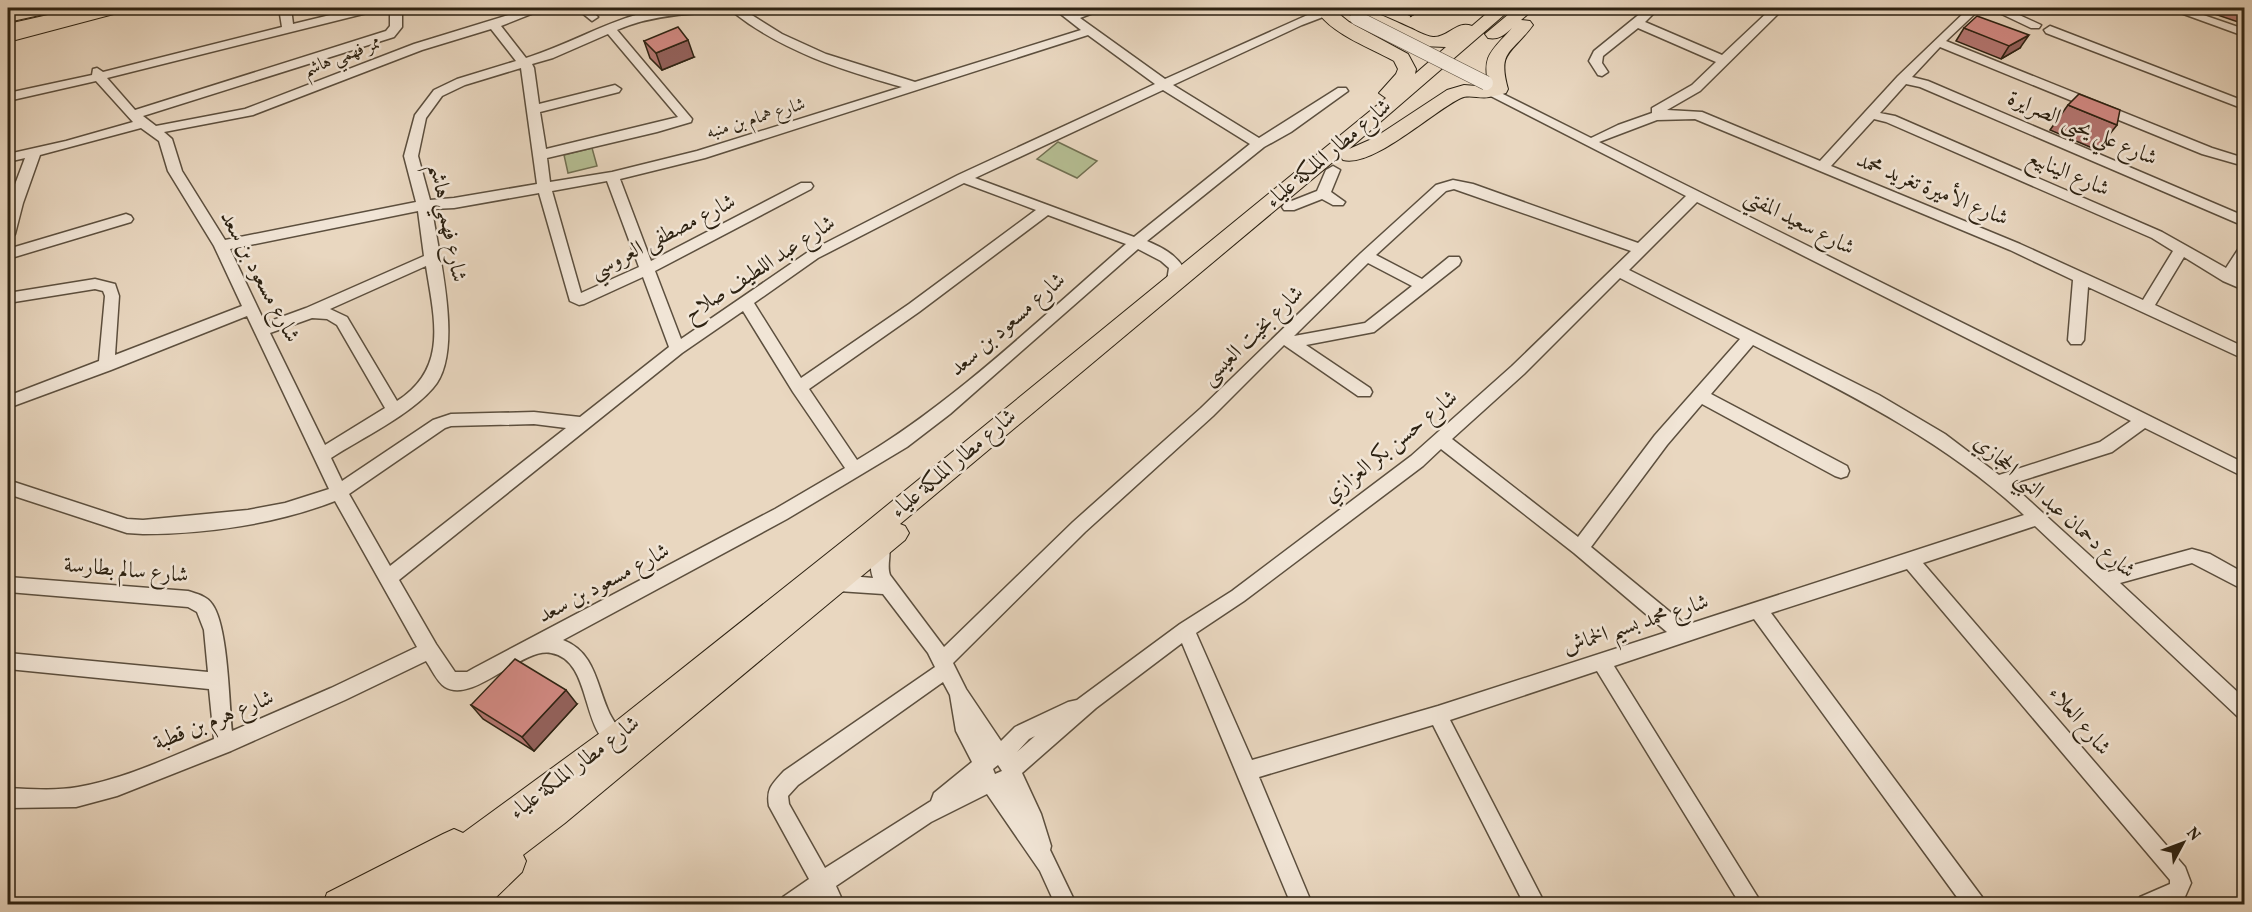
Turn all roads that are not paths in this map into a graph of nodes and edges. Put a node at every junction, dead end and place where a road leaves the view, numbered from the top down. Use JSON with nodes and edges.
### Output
{"nodes":[{"id":1,"x":53,"y":8,"type":"edge"},
{"id":2,"x":66,"y":8,"type":"edge"},
{"id":3,"x":99,"y":8,"type":"edge"},
{"id":4,"x":120,"y":8,"type":"edge"},
{"id":5,"x":285,"y":8,"type":"edge"},
{"id":6,"x":371,"y":8,"type":"edge"},
{"id":7,"x":396,"y":8,"type":"edge"},
{"id":8,"x":540,"y":8,"type":"edge"},
{"id":9,"x":582,"y":8,"type":"edge"},
{"id":10,"x":689,"y":8,"type":"edge"},
{"id":11,"x":786,"y":8,"type":"edge"},
{"id":12,"x":817,"y":8,"type":"edge"},
{"id":13,"x":850,"y":8,"type":"edge"},
{"id":14,"x":1059,"y":8,"type":"edge"},
{"id":15,"x":1094,"y":8,"type":"edge"},
{"id":16,"x":1493,"y":8,"type":"edge"},
{"id":17,"x":1503,"y":8,"type":"edge"},
{"id":18,"x":1526,"y":8,"type":"edge"},
{"id":19,"x":1536,"y":8,"type":"edge"},
{"id":20,"x":1653,"y":8,"type":"edge"},
{"id":21,"x":1778,"y":8,"type":"edge"},
{"id":22,"x":1975,"y":8,"type":"edge"},
{"id":23,"x":1995,"y":8,"type":"edge"},
{"id":24,"x":2173,"y":8,"type":"edge"},
{"id":25,"x":737,"y":10,"type":"junction"},
{"id":26,"x":1336,"y":12,"type":"edge"},
{"id":27,"x":592,"y":17,"type":"dead end"},
{"id":28,"x":1071,"y":17,"type":"junction"},
{"id":29,"x":8,"y":20,"type":"edge"},
{"id":30,"x":1637,"y":23,"type":"junction"},
{"id":31,"x":493,"y":24,"type":"junction"},
{"id":32,"x":288,"y":28,"type":"junction"},
{"id":33,"x":8,"y":29,"type":"edge"},
{"id":34,"x":610,"y":29,"type":"junction"},
{"id":35,"x":1089,"y":31,"type":"junction"},
{"id":36,"x":2244,"y":33,"type":"edge"},
{"id":37,"x":8,"y":38,"type":"edge"},
{"id":38,"x":1938,"y":42,"type":"junction"},
{"id":39,"x":153,"y":61,"type":"junction"},
{"id":40,"x":1725,"y":61,"type":"junction"},
{"id":41,"x":526,"y":63,"type":"junction"},
{"id":42,"x":133,"y":68,"type":"junction"},
{"id":43,"x":1602,"y":72,"type":"dead end"},
{"id":44,"x":97,"y":75,"type":"junction"},
{"id":45,"x":1902,"y":80,"type":"junction"},
{"id":46,"x":74,"y":83,"type":"junction"},
{"id":47,"x":1163,"y":84,"type":"junction"},
{"id":48,"x":915,"y":86,"type":"junction"},
{"id":49,"x":1488,"y":88,"type":"junction"},
{"id":50,"x":1696,"y":88,"type":"junction"},
{"id":51,"x":109,"y":89,"type":"junction"},
{"id":52,"x":615,"y":89,"type":"dead end"},
{"id":53,"x":1342,"y":91,"type":"dead end"},
{"id":54,"x":30,"y":92,"type":"junction"},
{"id":55,"x":8,"y":97,"type":"edge"},
{"id":56,"x":2244,"y":105,"type":"edge"},
{"id":57,"x":535,"y":109,"type":"junction"},
{"id":58,"x":1869,"y":114,"type":"junction"},
{"id":59,"x":1698,"y":115,"type":"junction"},
{"id":60,"x":1649,"y":116,"type":"junction"},
{"id":61,"x":144,"y":123,"type":"junction"},
{"id":62,"x":1597,"y":138,"type":"junction"},
{"id":63,"x":1259,"y":144,"type":"junction"},
{"id":64,"x":34,"y":153,"type":"junction"},
{"id":65,"x":540,"y":155,"type":"junction"},
{"id":66,"x":8,"y":158,"type":"edge"},
{"id":67,"x":1340,"y":158,"type":"junction"},
{"id":68,"x":2244,"y":162,"type":"edge"},
{"id":69,"x":1822,"y":167,"type":"junction"},
{"id":70,"x":612,"y":176,"type":"junction"},
{"id":71,"x":963,"y":177,"type":"junction"},
{"id":72,"x":806,"y":186,"type":"dead end"},
{"id":73,"x":544,"y":187,"type":"junction"},
{"id":74,"x":1323,"y":194,"type":"junction"},
{"id":75,"x":1696,"y":195,"type":"junction"},
{"id":76,"x":1338,"y":202,"type":"dead end"},
{"id":77,"x":424,"y":205,"type":"junction"},
{"id":78,"x":12,"y":207,"type":"edge"},
{"id":79,"x":1289,"y":207,"type":"junction"},
{"id":80,"x":1047,"y":209,"type":"junction"},
{"id":81,"x":126,"y":219,"type":"dead end"},
{"id":82,"x":2244,"y":221,"type":"edge"},
{"id":83,"x":8,"y":234,"type":"edge"},
{"id":84,"x":1137,"y":242,"type":"junction"},
{"id":85,"x":221,"y":246,"type":"junction"},
{"id":86,"x":2182,"y":248,"type":"junction"},
{"id":87,"x":1640,"y":249,"type":"junction"},
{"id":88,"x":2244,"y":251,"type":"edge"},
{"id":89,"x":8,"y":254,"type":"edge"},
{"id":90,"x":1366,"y":256,"type":"junction"},
{"id":91,"x":432,"y":258,"type":"junction"},
{"id":92,"x":1454,"y":261,"type":"dead end"},
{"id":93,"x":1172,"y":268,"type":"junction"},
{"id":94,"x":648,"y":269,"type":"junction"},
{"id":95,"x":1619,"y":271,"type":"junction"},
{"id":96,"x":2081,"y":276,"type":"junction"},
{"id":97,"x":2228,"y":277,"type":"junction"},
{"id":98,"x":2244,"y":285,"type":"edge"},
{"id":99,"x":1423,"y":286,"type":"junction"},
{"id":100,"x":8,"y":298,"type":"edge"},
{"id":101,"x":746,"y":301,"type":"junction"},
{"id":102,"x":2147,"y":306,"type":"junction"},
{"id":103,"x":252,"y":308,"type":"junction"},
{"id":104,"x":308,"y":312,"type":"junction"},
{"id":105,"x":263,"y":330,"type":"junction"},
{"id":106,"x":1751,"y":338,"type":"junction"},
{"id":107,"x":1288,"y":340,"type":"junction"},
{"id":108,"x":2076,"y":340,"type":"dead end"},
{"id":109,"x":677,"y":349,"type":"junction"},
{"id":110,"x":2244,"y":353,"type":"edge"},
{"id":111,"x":106,"y":366,"type":"junction"},
{"id":112,"x":799,"y":388,"type":"junction"},
{"id":113,"x":1364,"y":392,"type":"dead end"},
{"id":114,"x":1700,"y":395,"type":"junction"},
{"id":115,"x":8,"y":402,"type":"edge"},
{"id":116,"x":394,"y":410,"type":"junction"},
{"id":117,"x":2144,"y":420,"type":"junction"},
{"id":118,"x":585,"y":424,"type":"junction"},
{"id":119,"x":1441,"y":440,"type":"junction"},
{"id":120,"x":322,"y":454,"type":"junction"},
{"id":121,"x":2244,"y":460,"type":"edge"},
{"id":122,"x":2244,"y":470,"type":"edge"},
{"id":123,"x":856,"y":471,"type":"junction"},
{"id":124,"x":1841,"y":471,"type":"dead end"},
{"id":125,"x":1998,"y":482,"type":"junction"},
{"id":126,"x":8,"y":487,"type":"edge"},
{"id":127,"x":339,"y":492,"type":"junction"},
{"id":128,"x":2038,"y":518,"type":"junction"},
{"id":129,"x":881,"y":546,"type":"junction"},
{"id":130,"x":1580,"y":548,"type":"junction"},
{"id":131,"x":1910,"y":560,"type":"junction"},
{"id":132,"x":388,"y":578,"type":"junction"},
{"id":133,"x":2105,"y":580,"type":"junction"},
{"id":134,"x":838,"y":582,"type":"junction"},
{"id":135,"x":2244,"y":582,"type":"edge"},
{"id":136,"x":8,"y":584,"type":"edge"},
{"id":137,"x":887,"y":587,"type":"junction"},
{"id":138,"x":1760,"y":611,"type":"junction"},
{"id":139,"x":1186,"y":630,"type":"junction"},
{"id":140,"x":1683,"y":634,"type":"junction"},
{"id":141,"x":540,"y":643,"type":"junction"},
{"id":142,"x":429,"y":650,"type":"junction"},
{"id":143,"x":8,"y":661,"type":"edge"},
{"id":144,"x":1601,"y":662,"type":"junction"},
{"id":145,"x":945,"y":665,"type":"junction"},
{"id":146,"x":218,"y":681,"type":"junction"},
{"id":147,"x":2244,"y":710,"type":"edge"},
{"id":148,"x":1438,"y":715,"type":"junction"},
{"id":149,"x":615,"y":739,"type":"junction"},
{"id":150,"x":224,"y":745,"type":"junction"},
{"id":151,"x":997,"y":768,"type":"junction"},
{"id":152,"x":1247,"y":771,"type":"junction"},
{"id":153,"x":8,"y":798,"type":"edge"},
{"id":154,"x":544,"y":807,"type":"junction"},
{"id":155,"x":821,"y":883,"type":"junction"},
{"id":156,"x":338,"y":904,"type":"edge"},
{"id":157,"x":392,"y":904,"type":"edge"},
{"id":158,"x":432,"y":904,"type":"edge"},
{"id":159,"x":468,"y":904,"type":"edge"},
{"id":160,"x":790,"y":904,"type":"edge"},
{"id":161,"x":834,"y":904,"type":"edge"},
{"id":162,"x":1066,"y":904,"type":"edge"},
{"id":163,"x":1301,"y":904,"type":"edge"},
{"id":164,"x":1535,"y":904,"type":"edge"},
{"id":165,"x":1752,"y":904,"type":"edge"},
{"id":166,"x":1975,"y":904,"type":"edge"},
{"id":167,"x":2146,"y":904,"type":"edge"}],
"edges":[{"from":1,"to":29,"type":"main road"},
{"from":2,"to":29,"type":"highway"},
{"from":3,"to":33,"type":"highway"},
{"from":4,"to":37,"type":"main road"},
{"from":5,"to":32,"type":"street"},
{"from":6,"to":32,"type":"street"},
{"from":7,"to":61,"type":"street"},
{"from":8,"to":31,"type":"street","name":"ممر فهمي هاشم"},
{"from":9,"to":27,"type":"street"},
{"from":10,"to":25,"type":"street","name":"شارع فهمي هاشم"},
{"from":10,"to":34,"type":"street","name":"شارع فهمي هاشم"},
{"from":11,"to":25,"type":"street","name":"شارع فهمي هاشم"},
{"from":12,"to":13,"type":"street"},
{"from":14,"to":28,"type":"street"},
{"from":15,"to":28,"type":"street"},
{"from":16,"to":26,"type":"highway"},
{"from":17,"to":67,"type":"highway","name":"شارع مطار الملكة علياء"},
{"from":18,"to":67,"type":"highway","name":"شارع مطار الملكة علياء"},
{"from":19,"to":49,"type":"highway"},
{"from":20,"to":30,"type":"street"},
{"from":21,"to":40,"type":"street"},
{"from":22,"to":38,"type":"street"},
{"from":23,"to":56,"type":"street"},
{"from":24,"to":36,"type":"street"},
{"from":25,"to":48,"type":"street"},
{"from":26,"to":47,"type":"street","name":"شارع عبد اللطيف صلاح"},
{"from":26,"to":49,"type":"street","name":"شارع سعيد المفتي"},
{"from":26,"to":67,"type":"highway"},
{"from":28,"to":35,"type":"street"},
{"from":30,"to":40,"type":"street"},
{"from":30,"to":43,"type":"street"},
{"from":31,"to":41,"type":"street"},
{"from":31,"to":61,"type":"street","name":"ممر فهمي هاشم"},
{"from":32,"to":39,"type":"street"},
{"from":34,"to":41,"type":"street","name":"شارع فهمي هاشم"},
{"from":34,"to":65,"type":"street"},
{"from":35,"to":47,"type":"street"},
{"from":35,"to":48,"type":"street","name":"شارع همام بن منبه"},
{"from":38,"to":45,"type":"street"},
{"from":38,"to":68,"type":"street"},
{"from":39,"to":42,"type":"street"},
{"from":39,"to":44,"type":"street"},
{"from":40,"to":50,"type":"street"},
{"from":41,"to":57,"type":"street"},
{"from":41,"to":77,"type":"street","name":"شارع فهمي هاشم"},
{"from":42,"to":44,"type":"street"},
{"from":42,"to":51,"type":"street"},
{"from":44,"to":46,"type":"street"},
{"from":44,"to":51,"type":"street","name":"شارع مسعود بن سعد"},
{"from":44,"to":54,"type":"street"},
{"from":45,"to":58,"type":"street"},
{"from":45,"to":82,"type":"street","name":"شارع علي يحيى الصرايرة"},
{"from":46,"to":51,"type":"street"},
{"from":46,"to":54,"type":"street"},
{"from":47,"to":63,"type":"street"},
{"from":47,"to":71,"type":"street","name":"شارع عبد اللطيف صلاح"},
{"from":48,"to":70,"type":"street","name":"شارع همام بن منبه"},
{"from":49,"to":62,"type":"street","name":"شارع سعيد المفتي"},
{"from":49,"to":67,"type":"highway"},
{"from":49,"to":75,"type":"street","name":"شارع سعيد المفتي"},
{"from":50,"to":59,"type":"street"},
{"from":50,"to":60,"type":"street"},
{"from":51,"to":61,"type":"street","name":"شارع مسعود بن سعد"},
{"from":52,"to":57,"type":"street"},
{"from":53,"to":63,"type":"street","name":"شارع مسعود بن سعد"},
{"from":54,"to":55,"type":"street"},
{"from":57,"to":65,"type":"street"},
{"from":58,"to":69,"type":"street"},
{"from":58,"to":86,"type":"street","name":"شارع الينابيع"},
{"from":59,"to":60,"type":"street","name":"شارع الأميرة تغريد محمد"},
{"from":59,"to":69,"type":"street","name":"شارع الأميرة تغريد محمد"},
{"from":60,"to":62,"type":"street","name":"شارع الأميرة تغريد محمد"},
{"from":61,"to":64,"type":"street"},
{"from":61,"to":85,"type":"street","name":"شارع مسعود بن سعد"},
{"from":62,"to":121,"type":"street","name":"شارع سعيد المفتي"},
{"from":63,"to":84,"type":"street","name":"شارع مسعود بن سعد"},
{"from":64,"to":66,"type":"street"},
{"from":64,"to":78,"type":"street"},
{"from":65,"to":73,"type":"street"},
{"from":67,"to":74,"type":"street"},
{"from":67,"to":79,"type":"highway","name":"شارع مطار الملكة علياء"},
{"from":67,"to":93,"type":"highway","name":"شارع مطار الملكة علياء"},
{"from":69,"to":96,"type":"street","name":"شارع الأميرة تغريد محمد"},
{"from":70,"to":73,"type":"street","name":"شارع همام بن منبه"},
{"from":70,"to":94,"type":"street"},
{"from":71,"to":80,"type":"street"},
{"from":71,"to":101,"type":"street","name":"شارع عبد اللطيف صلاح"},
{"from":72,"to":94,"type":"street","name":"شارع مصطفى العروسي"},
{"from":73,"to":77,"type":"street","name":"شارع همام بن منبه"},
{"from":73,"to":94,"type":"street","name":"شارع مصطفى العروسي"},
{"from":74,"to":76,"type":"street"},
{"from":74,"to":79,"type":"street"},
{"from":75,"to":87,"type":"street","name":"شارع حسن بكر العزازي"},
{"from":75,"to":117,"type":"street","name":"شارع سعيد المفتي"},
{"from":77,"to":85,"type":"street","name":"شارع همام بن منبه"},
{"from":77,"to":91,"type":"street","name":"شارع فهمي هاشم"},
{"from":78,"to":83,"type":"street"},
{"from":79,"to":129,"type":"highway","name":"شارع مطار الملكة علياء"},
{"from":80,"to":84,"type":"street"},
{"from":80,"to":112,"type":"street"},
{"from":81,"to":89,"type":"street"},
{"from":84,"to":93,"type":"street"},
{"from":84,"to":123,"type":"street","name":"شارع مسعود بن سعد"},
{"from":85,"to":103,"type":"street","name":"شارع مسعود بن سعد"},
{"from":86,"to":97,"type":"street","name":"شارع الينابيع"},
{"from":86,"to":102,"type":"street"},
{"from":87,"to":90,"type":"street","name":"شارع بخيت العيسى"},
{"from":87,"to":95,"type":"street","name":"شارع حسن بكر العزازي"},
{"from":88,"to":97,"type":"street"},
{"from":90,"to":99,"type":"street"},
{"from":90,"to":107,"type":"street","name":"شارع بخيت العيسى"},
{"from":91,"to":104,"type":"street"},
{"from":91,"to":116,"type":"street","name":"شارع فهمي هاشم"},
{"from":92,"to":99,"type":"street"},
{"from":93,"to":149,"type":"highway","name":"شارع مطار الملكة علياء"},
{"from":94,"to":109,"type":"street"},
{"from":95,"to":106,"type":"street","name":"شارع دحمان عبد النبي الحجازي"},
{"from":95,"to":119,"type":"street","name":"شارع حسن بكر العزازي"},
{"from":96,"to":102,"type":"street","name":"شارع الأميرة تغريد محمد"},
{"from":96,"to":108,"type":"street"},
{"from":97,"to":98,"type":"street","name":"شارع الينابيع"},
{"from":99,"to":107,"type":"street"},
{"from":100,"to":111,"type":"street"},
{"from":101,"to":109,"type":"street","name":"شارع عبد اللطيف صلاح"},
{"from":101,"to":112,"type":"street"},
{"from":102,"to":110,"type":"street","name":"شارع الأميرة تغريد محمد"},
{"from":103,"to":105,"type":"street","name":"شارع مسعود بن سعد"},
{"from":103,"to":111,"type":"street"},
{"from":104,"to":105,"type":"street"},
{"from":104,"to":116,"type":"street"},
{"from":105,"to":120,"type":"street","name":"شارع مسعود بن سعد"},
{"from":106,"to":114,"type":"street"},
{"from":106,"to":125,"type":"street","name":"شارع دحمان عبد النبي الحجازي"},
{"from":107,"to":113,"type":"street"},
{"from":107,"to":145,"type":"street","name":"شارع بخيت العيسى"},
{"from":109,"to":118,"type":"street","name":"شارع عبد اللطيف صلاح"},
{"from":111,"to":115,"type":"street"},
{"from":112,"to":123,"type":"street"},
{"from":114,"to":124,"type":"street"},
{"from":114,"to":130,"type":"street"},
{"from":116,"to":120,"type":"street","name":"شارع فهمي هاشم"},
{"from":117,"to":122,"type":"street","name":"شارع سعيد المفتي"},
{"from":117,"to":125,"type":"street"},
{"from":118,"to":127,"type":"street"},
{"from":118,"to":132,"type":"street","name":"شارع عبد اللطيف صلاح"},
{"from":119,"to":130,"type":"street"},
{"from":119,"to":139,"type":"street","name":"شارع حسن بكر العزازي"},
{"from":120,"to":127,"type":"street","name":"شارع مسعود بن سعد"},
{"from":123,"to":141,"type":"street","name":"شارع مسعود بن سعد"},
{"from":125,"to":128,"type":"street","name":"شارع دحمان عبد النبي الحجازي"},
{"from":126,"to":127,"type":"street"},
{"from":127,"to":132,"type":"street","name":"شارع مسعود بن سعد"},
{"from":128,"to":131,"type":"street","name":"شارع محمد بسيم الخماش"},
{"from":128,"to":133,"type":"street","name":"شارع دحمان عبد النبي الحجازي"},
{"from":129,"to":134,"type":"highway","name":"شارع مطار الملكة علياء"},
{"from":129,"to":137,"type":"street"},
{"from":130,"to":140,"type":"street"},
{"from":131,"to":138,"type":"street","name":"شارع محمد بسيم الخماش"},
{"from":131,"to":167,"type":"street","name":"شارع العلاء"},
{"from":132,"to":142,"type":"street","name":"شارع مسعود بن سعد"},
{"from":133,"to":135,"type":"street"},
{"from":133,"to":147,"type":"street","name":"شارع دحمان عبد النبي الحجازي"},
{"from":134,"to":137,"type":"street"},
{"from":134,"to":154,"type":"highway","name":"شارع مطار الملكة علياء"},
{"from":136,"to":146,"type":"street","name":"شارع سالم بطارسة"},
{"from":137,"to":145,"type":"street"},
{"from":138,"to":140,"type":"street","name":"شارع محمد بسيم الخماش"},
{"from":138,"to":166,"type":"street"},
{"from":139,"to":151,"type":"street","name":"شارع حسن بكر العزازي"},
{"from":139,"to":152,"type":"street"},
{"from":140,"to":144,"type":"street","name":"شارع محمد بسيم الخماش"},
{"from":141,"to":142,"type":"street","name":"شارع مسعود بن سعد"},
{"from":141,"to":149,"type":"street"},
{"from":142,"to":150,"type":"street","name":"شارع هرم بن قطبة"},
{"from":143,"to":146,"type":"street"},
{"from":144,"to":148,"type":"street","name":"شارع محمد بسيم الخماش"},
{"from":144,"to":165,"type":"street"},
{"from":145,"to":151,"type":"street"},
{"from":145,"to":155,"type":"street","name":"شارع بخيت العيسى"},
{"from":146,"to":150,"type":"street","name":"شارع سالم بطارسة"},
{"from":148,"to":152,"type":"street","name":"شارع محمد بسيم الخماش"},
{"from":148,"to":164,"type":"street"},
{"from":149,"to":154,"type":"highway","name":"شارع مطار الملكة علياء"},
{"from":150,"to":153,"type":"street","name":"شارع هرم بن قطبة"},
{"from":151,"to":155,"type":"street","name":"شارع حسن بكر العزازي"},
{"from":151,"to":162,"type":"street"},
{"from":152,"to":163,"type":"street"},
{"from":154,"to":156,"type":"highway"},
{"from":154,"to":157,"type":"highway","name":"شارع مطار الملكة علياء"},
{"from":154,"to":158,"type":"highway","name":"شارع مطار الملكة علياء"},
{"from":154,"to":159,"type":"highway"},
{"from":155,"to":160,"type":"street","name":"شارع حسن بكر العزازي"},
{"from":155,"to":161,"type":"street"}]}
